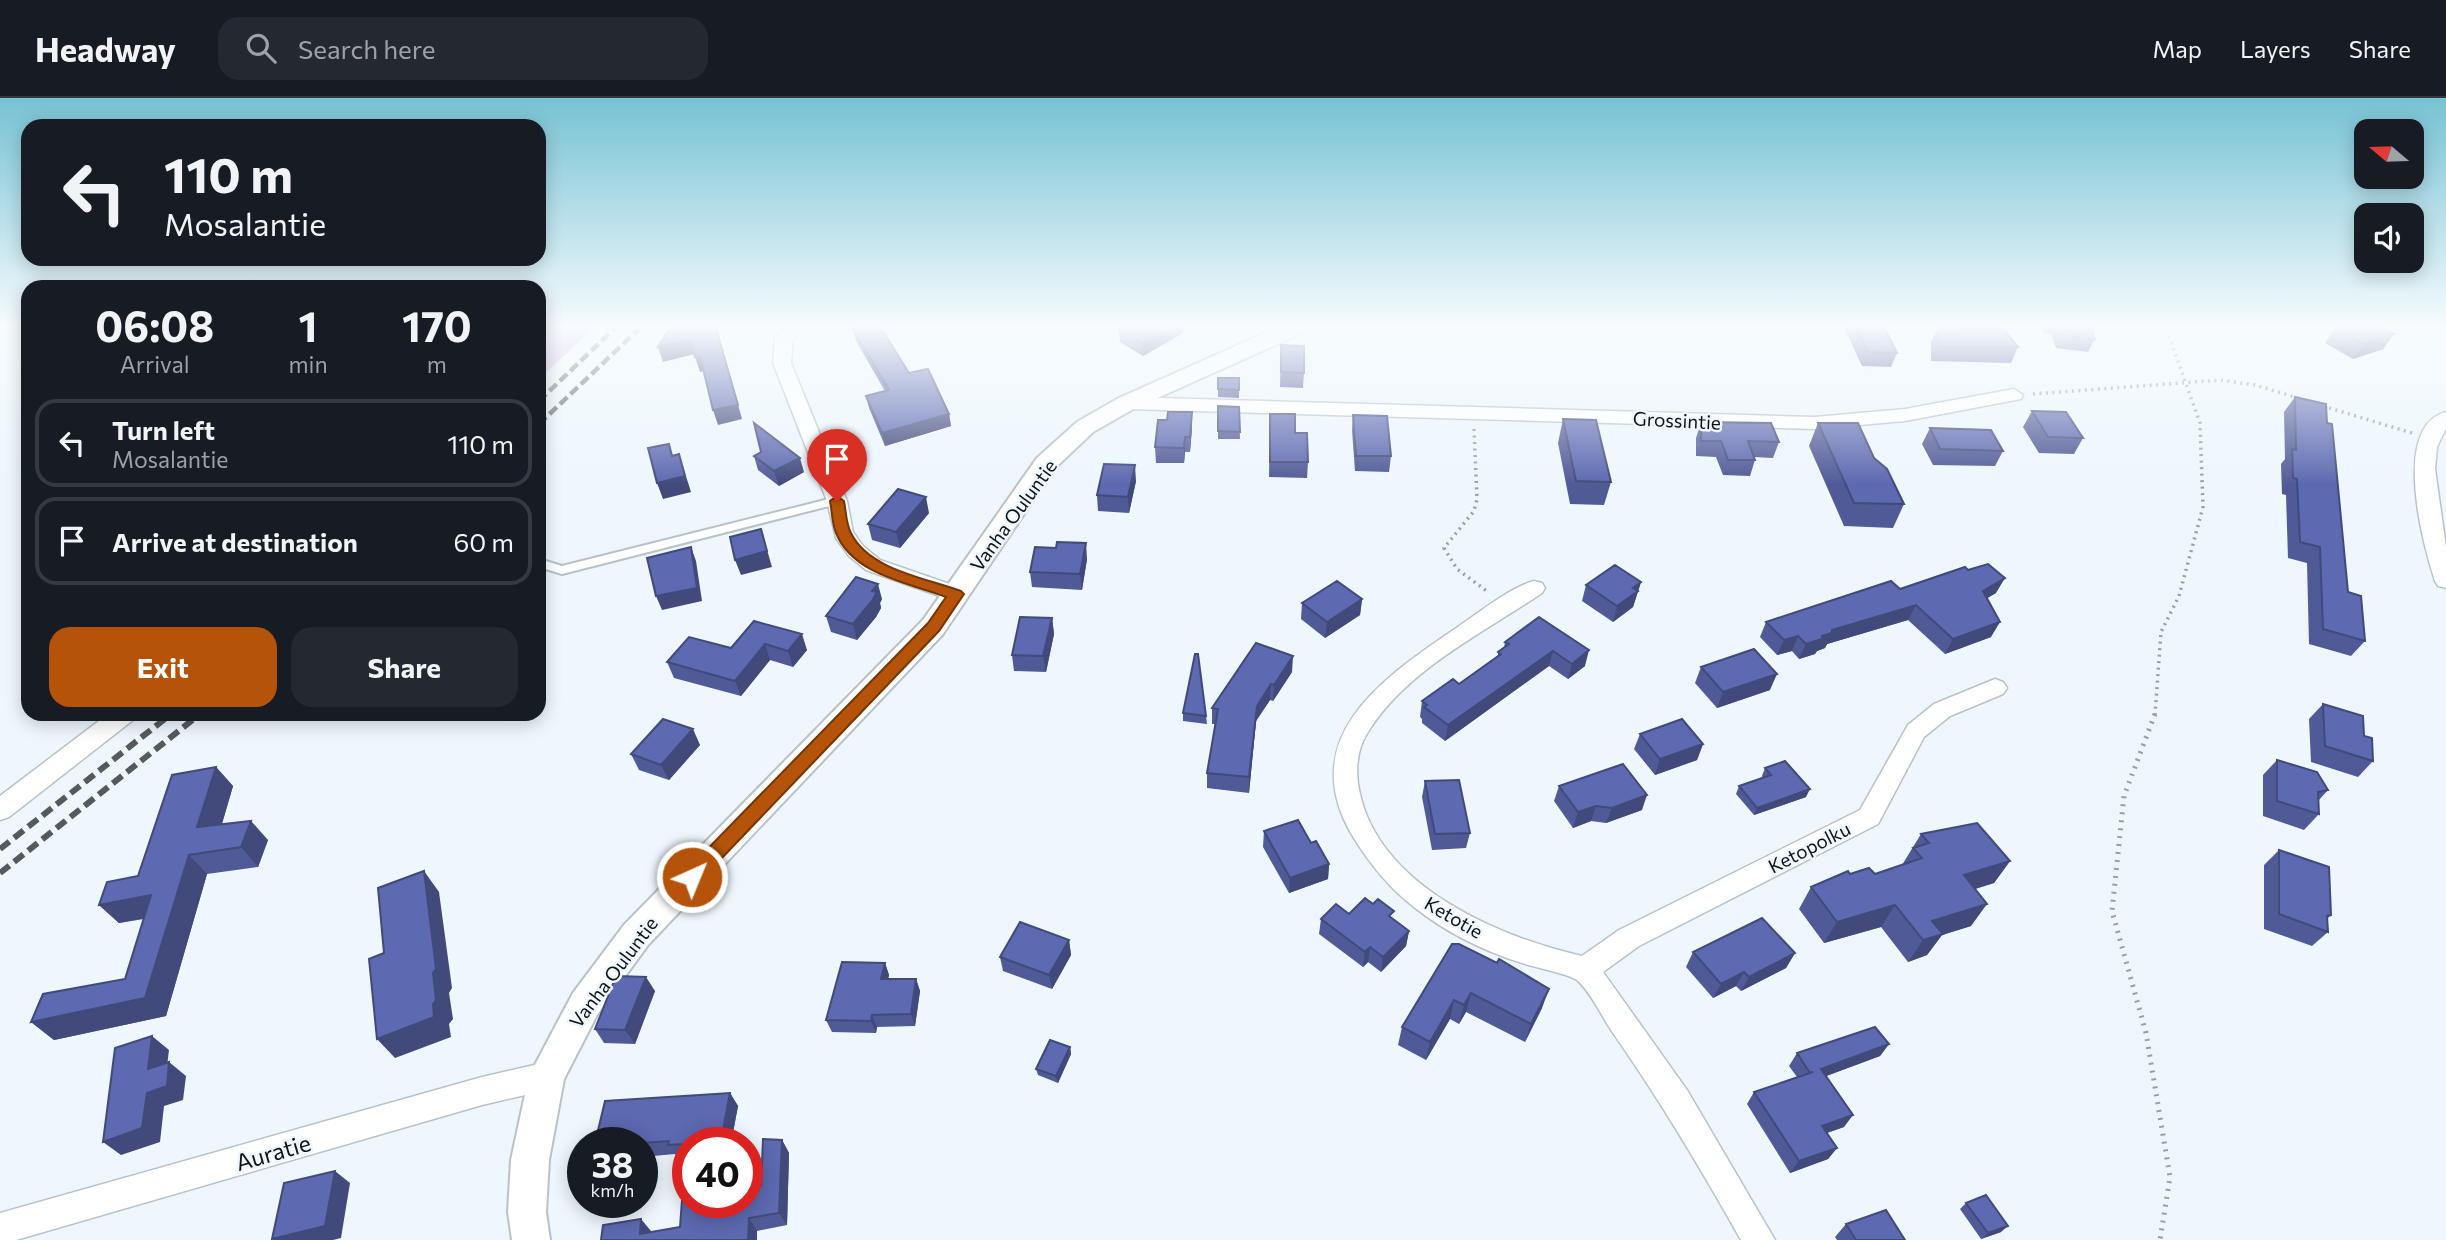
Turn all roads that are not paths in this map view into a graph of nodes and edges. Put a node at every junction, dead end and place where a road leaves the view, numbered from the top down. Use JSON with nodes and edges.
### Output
{"nodes":[{"id":1,"x":788,"y":378,"type":"edge"},
{"id":2,"x":1182,"y":378,"type":"edge"},
{"id":3,"x":2014,"y":395,"type":"road end"},
{"id":4,"x":1127,"y":403,"type":"junction"},
{"id":5,"x":2446,"y":418,"type":"edge"},
{"id":6,"x":837,"y":501,"type":"junction"},
{"id":7,"x":546,"y":567,"type":"edge"},
{"id":8,"x":2446,"y":581,"type":"edge"},
{"id":9,"x":1534,"y":588,"type":"dead end"},
{"id":10,"x":956,"y":594,"type":"junction"},
{"id":11,"x":1995,"y":688,"type":"dead end"},
{"id":12,"x":116,"y":721,"type":"edge"},
{"id":13,"x":0,"y":810,"type":"edge"},
{"id":14,"x":1585,"y":969,"type":"junction"},
{"id":15,"x":547,"y":1076,"type":"junction"},
{"id":16,"x":0,"y":1229,"type":"edge"},
{"id":17,"x":531,"y":1240,"type":"edge"},
{"id":18,"x":1759,"y":1240,"type":"edge"}],
"edges":[{"from":1,"to":6,"type":"street"},
{"from":2,"to":4,"type":"street","name":"Vanha Ouluntie"},
{"from":3,"to":4,"type":"street","name":"Grossintie"},
{"from":4,"to":10,"type":"street","name":"Vanha Ouluntie"},
{"from":5,"to":8,"type":"street"},
{"from":6,"to":7,"type":"lane"},
{"from":6,"to":10,"type":"street"},
{"from":9,"to":14,"type":"street","name":"Ketotie"},
{"from":10,"to":15,"type":"street","name":"Vanha Ouluntie"},
{"from":11,"to":14,"type":"street","name":"Ketopolku"},
{"from":12,"to":13,"type":"street"},
{"from":14,"to":18,"type":"street"},
{"from":15,"to":16,"type":"street","name":"Auratie"},
{"from":15,"to":17,"type":"street","name":"Vanha Ouluntie"}]}
